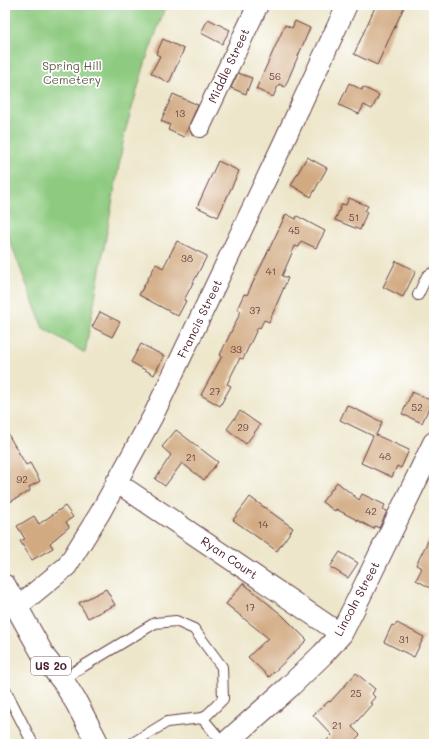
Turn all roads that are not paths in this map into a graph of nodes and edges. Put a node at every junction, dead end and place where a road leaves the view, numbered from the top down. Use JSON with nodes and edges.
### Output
{"nodes":[{"id":1,"x":258,"y":5,"type":"edge"},
{"id":2,"x":347,"y":5,"type":"edge"},
{"id":3,"x":200,"y":127,"type":"dead end"},
{"id":4,"x":434,"y":272,"type":"edge"},
{"id":5,"x":418,"y":295,"type":"dead end"},
{"id":6,"x":434,"y":443,"type":"edge"},
{"id":7,"x":116,"y":482,"type":"junction"},
{"id":8,"x":5,"y":586,"type":"edge"},
{"id":9,"x":16,"y":607,"type":"junction"},
{"id":10,"x":340,"y":634,"type":"junction"},
{"id":11,"x":63,"y":681,"type":"junction"},
{"id":12,"x":5,"y":689,"type":"edge"},
{"id":13,"x":203,"y":719,"type":"junction"},
{"id":14,"x":33,"y":744,"type":"edge"},
{"id":15,"x":98,"y":744,"type":"edge"},
{"id":16,"x":132,"y":744,"type":"edge"},
{"id":17,"x":224,"y":744,"type":"edge"}],
"edges":[{"from":1,"to":3,"type":"street","name":"Middle Street"},
{"from":2,"to":7,"type":"street","name":"Francis Street"},
{"from":4,"to":5,"type":"lane"},
{"from":6,"to":10,"type":"main road","name":"Lincoln Street"},
{"from":7,"to":9,"type":"street","name":"Francis Street"},
{"from":7,"to":10,"type":"street","name":"Ryan Court"},
{"from":8,"to":9,"type":"main road","number":"US 20"},
{"from":9,"to":11,"type":"main road","number":"US 20"},
{"from":10,"to":17,"type":"main road","name":"Lincoln Street"},
{"from":11,"to":13,"type":"lane"},
{"from":11,"to":15,"type":"main road","number":"US 20"},
{"from":12,"to":14,"type":"lane"},
{"from":13,"to":16,"type":"lane"},
{"from":13,"to":17,"type":"lane"}]}
